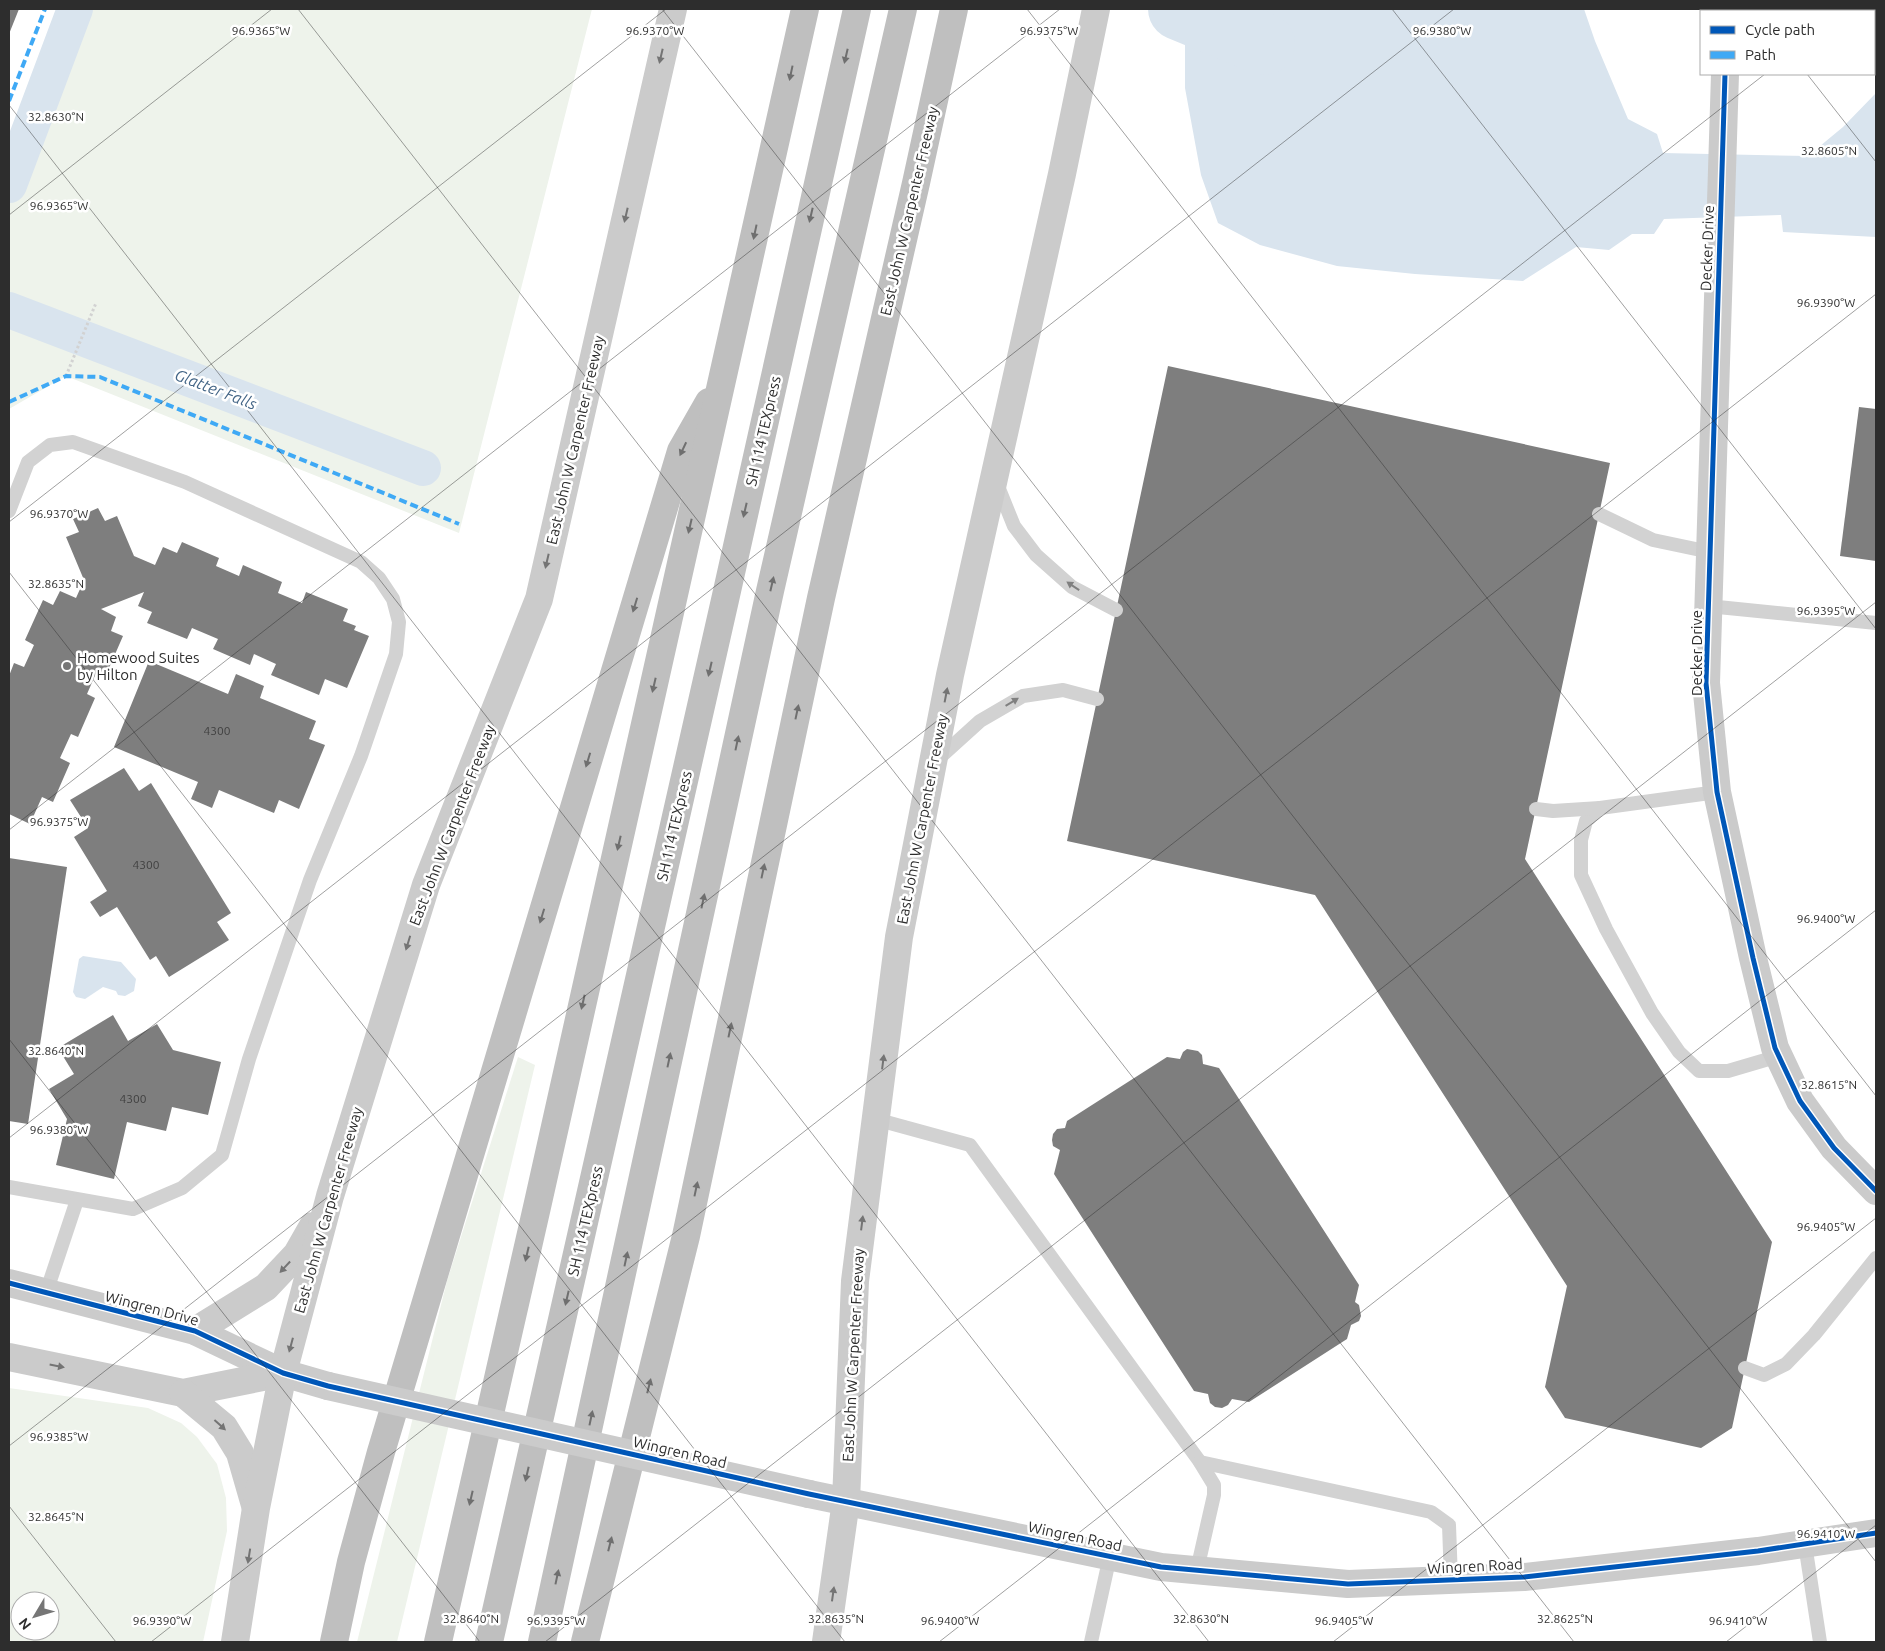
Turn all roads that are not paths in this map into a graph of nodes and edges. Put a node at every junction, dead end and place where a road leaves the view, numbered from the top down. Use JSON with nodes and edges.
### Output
{"nodes":[{"id":1,"x":673,"y":9,"type":"edge"},
{"id":2,"x":805,"y":9,"type":"edge"},
{"id":3,"x":857,"y":9,"type":"edge"},
{"id":4,"x":903,"y":9,"type":"edge"},
{"id":5,"x":954,"y":9,"type":"edge"},
{"id":6,"x":1096,"y":9,"type":"edge"},
{"id":7,"x":1726,"y":75,"type":"edge"},
{"id":8,"x":724,"y":376,"type":"junction"},
{"id":9,"x":994,"y":478,"type":"junction"},
{"id":10,"x":9,"y":510,"type":"edge"},
{"id":11,"x":1599,"y":514,"type":"dead end"},
{"id":12,"x":1710,"y":552,"type":"junction"},
{"id":13,"x":1708,"y":606,"type":"junction"},
{"id":14,"x":1116,"y":610,"type":"dead end"},
{"id":15,"x":1876,"y":622,"type":"edge"},
{"id":16,"x":1097,"y":699,"type":"dead end"},
{"id":17,"x":932,"y":764,"type":"junction"},
{"id":18,"x":1717,"y":792,"type":"junction"},
{"id":19,"x":1600,"y":808,"type":"junction"},
{"id":20,"x":1536,"y":809,"type":"dead end"},
{"id":21,"x":1779,"y":1056,"type":"junction"},
{"id":22,"x":876,"y":1119,"type":"junction"},
{"id":23,"x":9,"y":1187,"type":"edge"},
{"id":24,"x":1876,"y":1191,"type":"edge"},
{"id":25,"x":330,"y":1196,"type":"junction"},
{"id":26,"x":77,"y":1200,"type":"junction"},
{"id":27,"x":1876,"y":1258,"type":"edge"},
{"id":28,"x":9,"y":1283,"type":"edge"},
{"id":29,"x":46,"y":1293,"type":"junction"},
{"id":30,"x":195,"y":1331,"type":"junction"},
{"id":31,"x":9,"y":1357,"type":"edge"},
{"id":32,"x":1745,"y":1368,"type":"dead end"},
{"id":33,"x":283,"y":1373,"type":"junction"},
{"id":34,"x":183,"y":1393,"type":"junction"},
{"id":35,"x":1200,"y":1462,"type":"junction"},
{"id":36,"x":846,"y":1501,"type":"junction"},
{"id":37,"x":256,"y":1508,"type":"junction"},
{"id":38,"x":1876,"y":1533,"type":"edge"},
{"id":39,"x":1805,"y":1544,"type":"junction"},
{"id":40,"x":1110,"y":1556,"type":"junction"},
{"id":41,"x":1197,"y":1570,"type":"junction"},
{"id":42,"x":1451,"y":1580,"type":"junction"},
{"id":43,"x":236,"y":1642,"type":"edge"},
{"id":44,"x":334,"y":1642,"type":"edge"},
{"id":45,"x":438,"y":1642,"type":"edge"},
{"id":46,"x":489,"y":1642,"type":"edge"},
{"id":47,"x":542,"y":1642,"type":"edge"},
{"id":48,"x":585,"y":1642,"type":"edge"},
{"id":49,"x":826,"y":1642,"type":"edge"},
{"id":50,"x":1090,"y":1642,"type":"edge"},
{"id":51,"x":1820,"y":1642,"type":"edge"}],
"edges":[{"from":1,"to":25,"type":"main road","name":"East John W Carpenter Freeway","one_way":true},
{"from":2,"to":8,"type":"highway","one_way":true},
{"from":3,"to":46,"type":"highway","name":"SH 114 TEXpress","one_way":true},
{"from":47,"to":4,"type":"highway","one_way":true},
{"from":48,"to":5,"type":"highway","name":"East John W Carpenter Freeway","one_way":true},
{"from":6,"to":9,"type":"main road","name":"East John W Carpenter Freeway"},
{"from":7,"to":12,"type":"main road","name":"Decker Drive"},
{"from":8,"to":44,"type":"highway","one_way":true},
{"from":8,"to":45,"type":"highway","one_way":true},
{"from":14,"to":9,"type":"lane","one_way":true},
{"from":17,"to":9,"type":"main road","name":"East John W Carpenter Freeway","one_way":true},
{"from":10,"to":26,"type":"lane"},
{"from":11,"to":12,"type":"lane"},
{"from":12,"to":13,"type":"main road","name":"Decker Drive"},
{"from":13,"to":15,"type":"lane"},
{"from":13,"to":18,"type":"main road","name":"Decker Drive"},
{"from":17,"to":16,"type":"lane","one_way":true},
{"from":22,"to":17,"type":"main road","name":"East John W Carpenter Freeway","one_way":true},
{"from":18,"to":19,"type":"lane"},
{"from":18,"to":21,"type":"main road","name":"Decker Drive"},
{"from":19,"to":20,"type":"lane"},
{"from":19,"to":21,"type":"lane"},
{"from":21,"to":24,"type":"main road","name":"Decker Drive"},
{"from":22,"to":35,"type":"lane"},
{"from":36,"to":22,"type":"main road","name":"East John W Carpenter Freeway","one_way":true},
{"from":23,"to":26,"type":"lane"},
{"from":25,"to":30,"type":"main road","one_way":true},
{"from":25,"to":33,"type":"main road","name":"East John W Carpenter Freeway","one_way":true},
{"from":26,"to":29,"type":"lane"},
{"from":27,"to":32,"type":"lane"},
{"from":28,"to":29,"type":"main road","name":"Wingren Drive"},
{"from":29,"to":30,"type":"main road","name":"Wingren Drive"},
{"from":30,"to":33,"type":"main road","name":"Wingren Drive"},
{"from":31,"to":34,"type":"main road","one_way":true},
{"from":33,"to":34,"type":"main road"},
{"from":33,"to":36,"type":"main road","name":"Wingren Road","bridge":true},
{"from":33,"to":37,"type":"main road","name":"East John W Carpenter Freeway"},
{"from":34,"to":37,"type":"main road","one_way":true},
{"from":35,"to":41,"type":"lane"},
{"from":35,"to":42,"type":"lane"},
{"from":36,"to":40,"type":"main road","name":"Wingren Road"},
{"from":49,"to":36,"type":"main road","name":"East John W Carpenter Freeway","one_way":true},
{"from":37,"to":43,"type":"main road","name":"East John W Carpenter Freeway","one_way":true},
{"from":38,"to":39,"type":"main road","name":"Wingren Road"},
{"from":39,"to":42,"type":"main road","name":"Wingren Road"},
{"from":39,"to":51,"type":"lane"},
{"from":40,"to":41,"type":"main road","name":"Wingren Road"},
{"from":40,"to":50,"type":"lane"},
{"from":41,"to":42,"type":"main road","name":"Wingren Road"}]}
